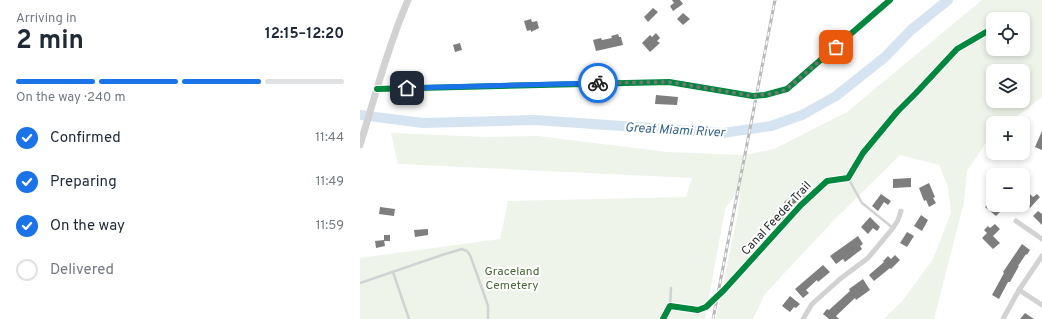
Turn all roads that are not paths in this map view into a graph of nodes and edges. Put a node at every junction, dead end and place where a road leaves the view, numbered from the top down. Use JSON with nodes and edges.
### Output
{"nodes":[{"id":1,"x":408,"y":0,"type":"edge"},
{"id":2,"x":890,"y":0,"type":"edge"},
{"id":3,"x":377,"y":89,"type":"junction"},
{"id":4,"x":360,"y":145,"type":"edge"},
{"id":5,"x":848,"y":178,"type":"dead end"},
{"id":6,"x":901,"y":211,"type":"dead end"},
{"id":7,"x":1016,"y":221,"type":"dead end"},
{"id":8,"x":894,"y":228,"type":"junction"},
{"id":9,"x":1042,"y":239,"type":"edge"},
{"id":10,"x":1042,"y":256,"type":"edge"},
{"id":11,"x":392,"y":272,"type":"junction"},
{"id":12,"x":360,"y":283,"type":"edge"},
{"id":13,"x":671,"y":288,"type":"dead end"},
{"id":14,"x":1019,"y":290,"type":"junction"},
{"id":15,"x":1042,"y":305,"type":"edge"},
{"id":16,"x":408,"y":319,"type":"edge"},
{"id":17,"x":488,"y":319,"type":"edge"},
{"id":18,"x":663,"y":319,"type":"edge"},
{"id":19,"x":804,"y":319,"type":"edge"},
{"id":20,"x":1003,"y":319,"type":"edge"}],
"edges":[{"from":1,"to":3,"type":"street"},
{"from":2,"to":3,"type":"street"},
{"from":3,"to":4,"type":"street"},
{"from":5,"to":8,"type":"lane"},
{"from":6,"to":8,"type":"street"},
{"from":7,"to":9,"type":"street"},
{"from":8,"to":19,"type":"street"},
{"from":10,"to":14,"type":"street"},
{"from":11,"to":12,"type":"lane"},
{"from":11,"to":16,"type":"lane"},
{"from":11,"to":17,"type":"lane"},
{"from":13,"to":18,"type":"lane"},
{"from":14,"to":15,"type":"street"},
{"from":14,"to":20,"type":"street"}]}
